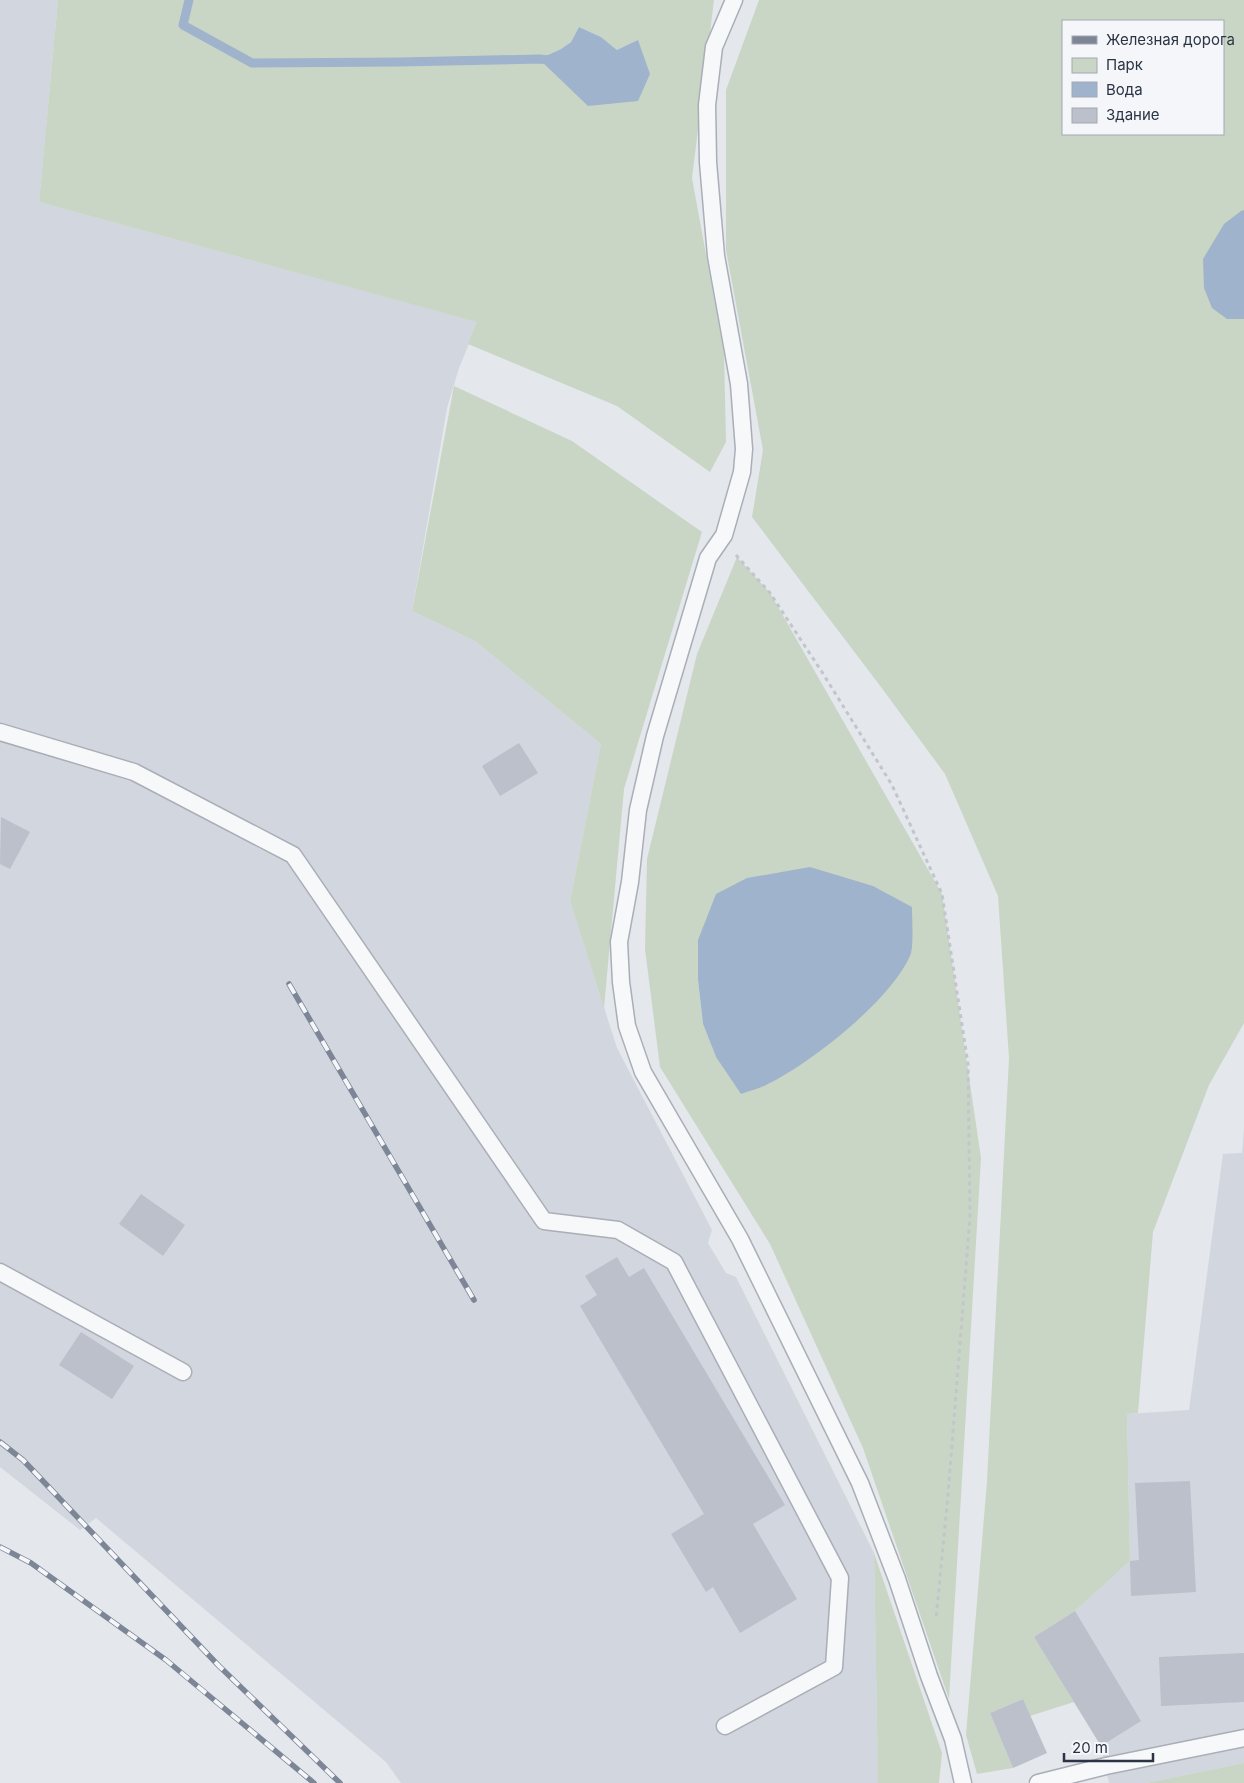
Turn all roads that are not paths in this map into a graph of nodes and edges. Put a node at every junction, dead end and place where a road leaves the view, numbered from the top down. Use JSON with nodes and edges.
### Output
{"nodes":[{"id":1,"x":734,"y":0,"type":"edge"},
{"id":2,"x":0,"y":732,"type":"edge"},
{"id":3,"x":0,"y":1272,"type":"edge"},
{"id":4,"x":183,"y":1372,"type":"dead end"},
{"id":5,"x":725,"y":1726,"type":"dead end"},
{"id":6,"x":1244,"y":1738,"type":"edge"},
{"id":7,"x":962,"y":1783,"type":"edge"},
{"id":8,"x":1038,"y":1783,"type":"edge"}],
"edges":[{"from":1,"to":7,"type":"lane"},
{"from":2,"to":5,"type":"lane"},
{"from":3,"to":4,"type":"lane"},
{"from":6,"to":8,"type":"lane"}]}
